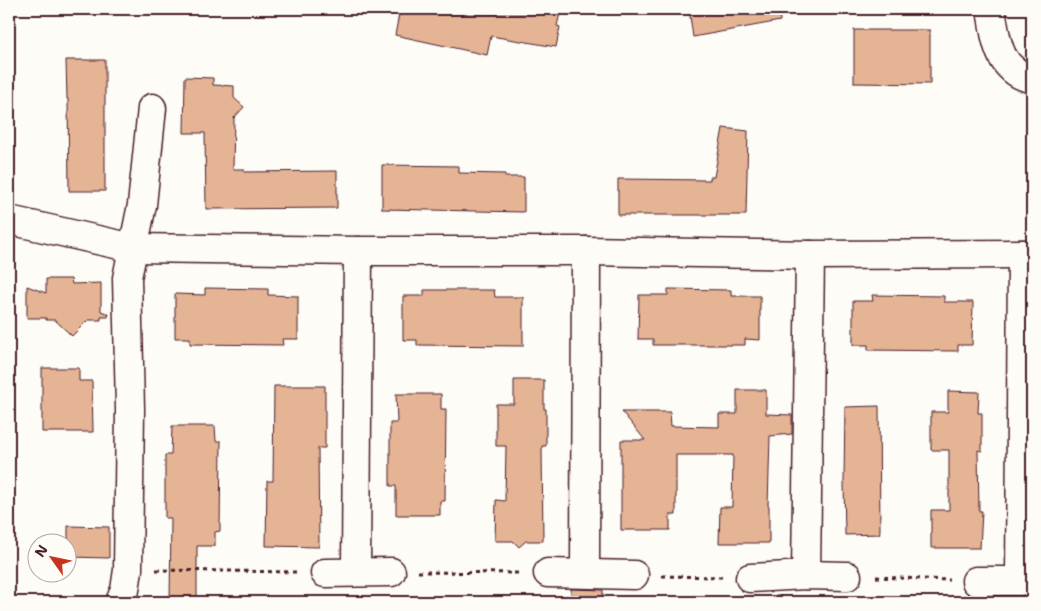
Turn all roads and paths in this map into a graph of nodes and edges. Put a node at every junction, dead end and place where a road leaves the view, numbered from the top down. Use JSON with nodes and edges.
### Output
{"nodes":[{"id":1,"x":991,"y":9,"type":"edge"},
{"id":2,"x":1032,"y":79,"type":"edge"},
{"id":3,"x":152,"y":108,"type":"dead end"},
{"id":4,"x":9,"y":220,"type":"edge"},
{"id":5,"x":133,"y":248,"type":"junction"},
{"id":6,"x":358,"y":251,"type":"junction"},
{"id":7,"x":586,"y":251,"type":"junction"},
{"id":8,"x":1027,"y":254,"type":"edge"},
{"id":9,"x":810,"y":255,"type":"junction"},
{"id":10,"x":128,"y":570,"type":"junction"},
{"id":11,"x":325,"y":572,"type":"joint"},
{"id":12,"x":356,"y":572,"type":"junction"},
{"id":13,"x":391,"y":572,"type":"joint"},
{"id":14,"x":548,"y":573,"type":"joint"},
{"id":15,"x":585,"y":573,"type":"junction"},
{"id":16,"x":634,"y":575,"type":"joint"},
{"id":17,"x":806,"y":575,"type":"junction"},
{"id":18,"x":847,"y":576,"type":"joint"},
{"id":19,"x":750,"y":578,"type":"joint"},
{"id":20,"x":976,"y":581,"type":"joint"},
{"id":21,"x":120,"y":602,"type":"edge"}],
"edges":[{"from":1,"to":2,"type":"street"},
{"from":3,"to":5,"type":"street"},
{"from":4,"to":5,"type":"street"},
{"from":5,"to":6,"type":"street"},
{"from":5,"to":10,"type":"street"},
{"from":6,"to":7,"type":"street"},
{"from":6,"to":12,"type":"street"},
{"from":7,"to":9,"type":"street"},
{"from":7,"to":15,"type":"street"},
{"from":8,"to":9,"type":"street"},
{"from":8,"to":20,"type":"street"},
{"from":9,"to":17,"type":"street"},
{"from":10,"to":11,"type":"path"},
{"from":10,"to":21,"type":"street"},
{"from":11,"to":12,"type":"street"},
{"from":12,"to":13,"type":"street"},
{"from":13,"to":14,"type":"path"},
{"from":14,"to":15,"type":"street"},
{"from":15,"to":16,"type":"street"},
{"from":16,"to":19,"type":"path"},
{"from":17,"to":18,"type":"street"},
{"from":17,"to":19,"type":"street"},
{"from":18,"to":20,"type":"path"}]}
